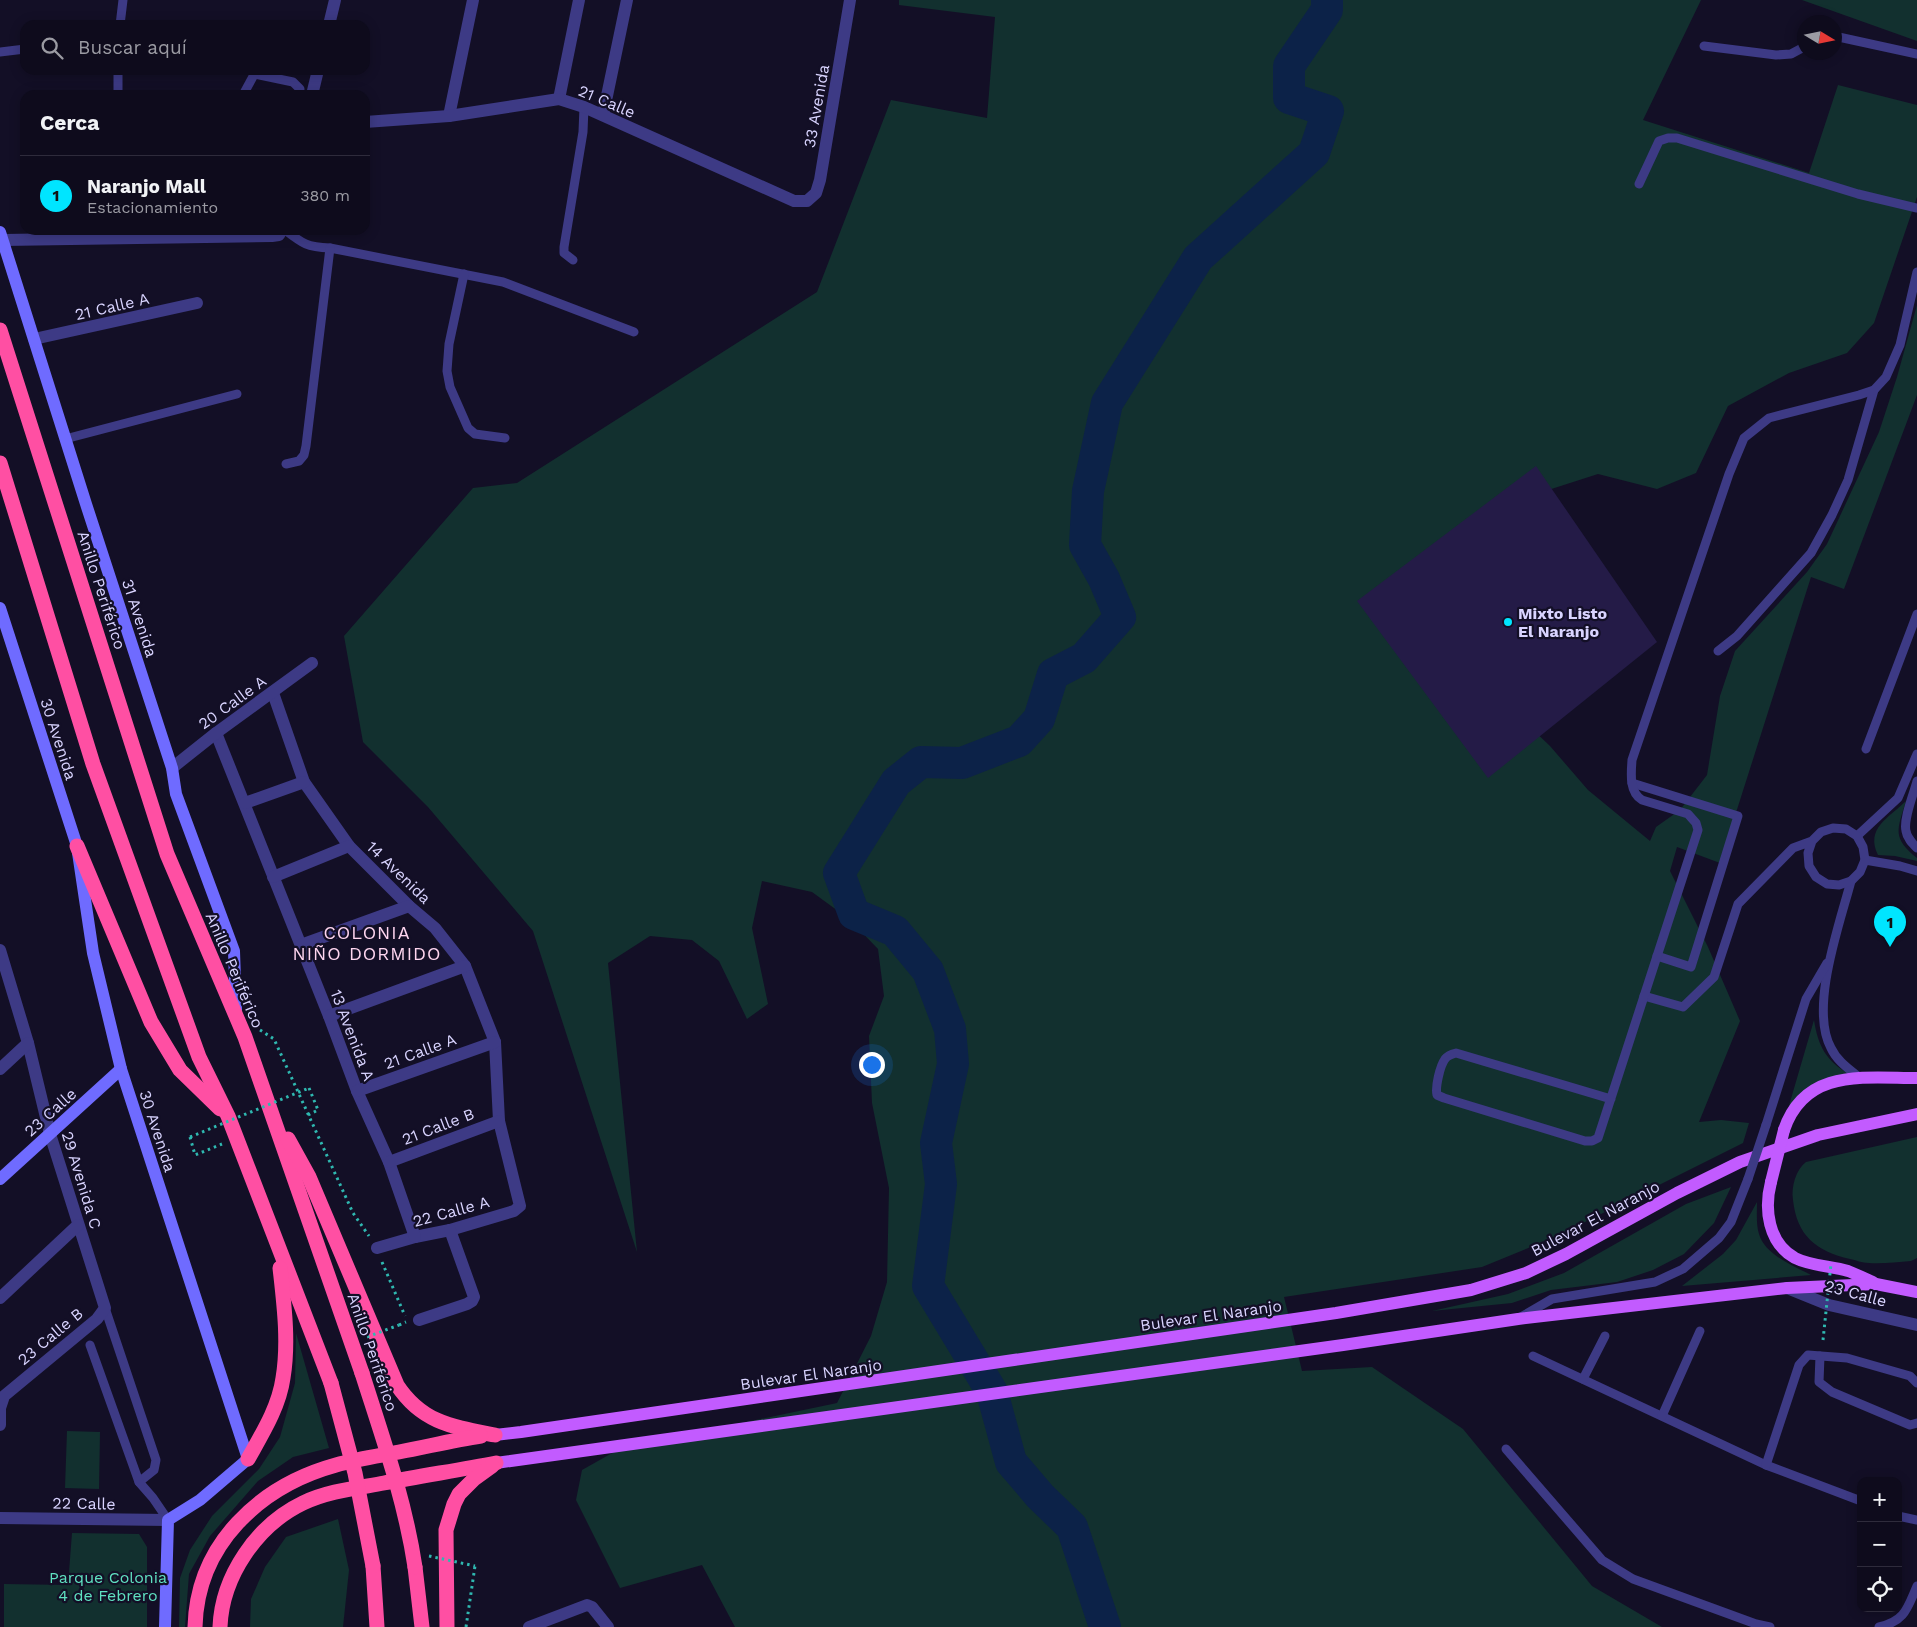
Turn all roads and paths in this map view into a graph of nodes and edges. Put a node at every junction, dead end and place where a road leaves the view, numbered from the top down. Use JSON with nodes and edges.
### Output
{"nodes":[{"id":1,"x":124,"y":0,"type":"edge"},
{"id":2,"x":334,"y":0,"type":"edge"},
{"id":3,"x":472,"y":0,"type":"edge"},
{"id":4,"x":579,"y":0,"type":"edge"},
{"id":5,"x":627,"y":0,"type":"edge"},
{"id":6,"x":850,"y":0,"type":"edge"},
{"id":7,"x":121,"y":20,"type":"edge"},
{"id":8,"x":330,"y":20,"type":"edge"},
{"id":9,"x":1842,"y":38,"type":"edge"},
{"id":10,"x":1704,"y":46,"type":"dead end"},
{"id":11,"x":20,"y":50,"type":"edge"},
{"id":12,"x":1797,"y":50,"type":"edge"},
{"id":13,"x":0,"y":52,"type":"edge"},
{"id":14,"x":1917,"y":54,"type":"edge"},
{"id":15,"x":118,"y":75,"type":"edge"},
{"id":16,"x":253,"y":75,"type":"edge"},
{"id":17,"x":266,"y":75,"type":"edge"},
{"id":18,"x":317,"y":75,"type":"edge"},
{"id":19,"x":118,"y":90,"type":"edge"},
{"id":20,"x":246,"y":90,"type":"edge"},
{"id":21,"x":300,"y":90,"type":"edge"},
{"id":22,"x":313,"y":90,"type":"edge"},
{"id":23,"x":559,"y":99,"type":"junction"},
{"id":24,"x":584,"y":107,"type":"junction"},
{"id":25,"x":449,"y":116,"type":"junction"},
{"id":26,"x":603,"y":116,"type":"junction"},
{"id":27,"x":370,"y":122,"type":"edge"},
{"id":28,"x":1639,"y":184,"type":"dead end"},
{"id":29,"x":794,"y":200,"type":"joint"},
{"id":30,"x":1917,"y":208,"type":"edge"},
{"id":31,"x":278,"y":235,"type":"edge"},
{"id":32,"x":290,"y":235,"type":"edge"},
{"id":33,"x":1,"y":236,"type":"edge"},
{"id":34,"x":330,"y":248,"type":"junction"},
{"id":35,"x":572,"y":260,"type":"dead end"},
{"id":36,"x":1917,"y":272,"type":"edge"},
{"id":37,"x":464,"y":274,"type":"junction"},
{"id":38,"x":197,"y":304,"type":"dead end"},
{"id":39,"x":0,"y":330,"type":"edge"},
{"id":40,"x":634,"y":332,"type":"dead end"},
{"id":41,"x":34,"y":339,"type":"junction"},
{"id":42,"x":1874,"y":390,"type":"junction"},
{"id":43,"x":237,"y":394,"type":"dead end"},
{"id":44,"x":65,"y":438,"type":"junction"},
{"id":45,"x":505,"y":438,"type":"dead end"},
{"id":46,"x":0,"y":463,"type":"edge"},
{"id":47,"x":286,"y":464,"type":"dead end"},
{"id":48,"x":1917,"y":614,"type":"edge"},
{"id":49,"x":1,"y":615,"type":"edge"},
{"id":50,"x":1718,"y":651,"type":"dead end"},
{"id":51,"x":312,"y":663,"type":"dead end"},
{"id":52,"x":273,"y":693,"type":"junction"},
{"id":53,"x":216,"y":733,"type":"junction"},
{"id":54,"x":1866,"y":749,"type":"dead end"},
{"id":55,"x":1917,"y":754,"type":"edge"},
{"id":56,"x":172,"y":768,"type":"junction"},
{"id":57,"x":1917,"y":781,"type":"edge"},
{"id":58,"x":304,"y":782,"type":"junction"},
{"id":59,"x":1632,"y":783,"type":"junction"},
{"id":60,"x":245,"y":803,"type":"junction"},
{"id":61,"x":1857,"y":836,"type":"junction"},
{"id":62,"x":1812,"y":841,"type":"junction"},
{"id":63,"x":77,"y":846,"type":"junction"},
{"id":64,"x":349,"y":846,"type":"junction"},
{"id":65,"x":1917,"y":848,"type":"edge"},
{"id":66,"x":1865,"y":860,"type":"junction"},
{"id":67,"x":1917,"y":871,"type":"edge"},
{"id":68,"x":274,"y":877,"type":"junction"},
{"id":69,"x":1851,"y":881,"type":"junction"},
{"id":70,"x":409,"y":906,"type":"junction"},
{"id":71,"x":301,"y":945,"type":"junction"},
{"id":72,"x":1657,"y":956,"type":"junction"},
{"id":73,"x":1,"y":958,"type":"edge"},
{"id":74,"x":1830,"y":958,"type":"junction"},
{"id":75,"x":465,"y":966,"type":"junction"},
{"id":76,"x":1644,"y":996,"type":"junction"},
{"id":77,"x":236,"y":1015,"type":"junction"},
{"id":78,"x":329,"y":1016,"type":"junction"},
{"id":79,"x":259,"y":1030,"type":"dead end"},
{"id":80,"x":495,"y":1042,"type":"junction"},
{"id":81,"x":28,"y":1044,"type":"junction"},
{"id":82,"x":0,"y":1069,"type":"edge"},
{"id":83,"x":122,"y":1069,"type":"junction"},
{"id":84,"x":1860,"y":1078,"type":"junction"},
{"id":85,"x":1917,"y":1078,"type":"edge"},
{"id":86,"x":357,"y":1091,"type":"junction"},
{"id":87,"x":1611,"y":1099,"type":"junction"},
{"id":88,"x":270,"y":1109,"type":"junction"},
{"id":89,"x":1917,"y":1114,"type":"edge"},
{"id":90,"x":308,"y":1115,"type":"junction"},
{"id":91,"x":228,"y":1116,"type":"junction"},
{"id":92,"x":1900,"y":1118,"type":"junction"},
{"id":93,"x":1917,"y":1118,"type":"edge"},
{"id":94,"x":499,"y":1121,"type":"junction"},
{"id":95,"x":50,"y":1134,"type":"junction"},
{"id":96,"x":237,"y":1139,"type":"junction"},
{"id":97,"x":389,"y":1162,"type":"junction"},
{"id":98,"x":0,"y":1179,"type":"edge"},
{"id":99,"x":518,"y":1192,"type":"joint"},
{"id":100,"x":78,"y":1225,"type":"junction"},
{"id":101,"x":450,"y":1230,"type":"junction"},
{"id":102,"x":415,"y":1237,"type":"junction"},
{"id":103,"x":278,"y":1246,"type":"junction"},
{"id":104,"x":377,"y":1248,"type":"junction"},
{"id":105,"x":1831,"y":1264,"type":"dead end"},
{"id":106,"x":1876,"y":1284,"type":"junction"},
{"id":107,"x":1788,"y":1288,"type":"junction"},
{"id":108,"x":1915,"y":1290,"type":"edge"},
{"id":109,"x":0,"y":1298,"type":"edge"},
{"id":110,"x":104,"y":1306,"type":"junction"},
{"id":111,"x":1518,"y":1318,"type":"junction"},
{"id":112,"x":418,"y":1320,"type":"dead end"},
{"id":113,"x":1917,"y":1325,"type":"edge"},
{"id":114,"x":1700,"y":1331,"type":"dead end"},
{"id":115,"x":1605,"y":1336,"type":"dead end"},
{"id":116,"x":368,"y":1337,"type":"dead end"},
{"id":117,"x":1823,"y":1340,"type":"dead end"},
{"id":118,"x":90,"y":1345,"type":"dead end"},
{"id":119,"x":1533,"y":1356,"type":"dead end"},
{"id":120,"x":1820,"y":1356,"type":"junction"},
{"id":121,"x":1583,"y":1379,"type":"junction"},
{"id":122,"x":1917,"y":1383,"type":"edge"},
{"id":123,"x":1662,"y":1416,"type":"junction"},
{"id":124,"x":1917,"y":1422,"type":"edge"},
{"id":125,"x":0,"y":1425,"type":"edge"},
{"id":126,"x":495,"y":1435,"type":"junction"},
{"id":127,"x":1506,"y":1449,"type":"dead end"},
{"id":128,"x":248,"y":1459,"type":"junction"},
{"id":129,"x":496,"y":1463,"type":"junction"},
{"id":130,"x":1766,"y":1465,"type":"junction"},
{"id":131,"x":139,"y":1482,"type":"junction"},
{"id":132,"x":1857,"y":1499,"type":"edge"},
{"id":133,"x":1902,"y":1517,"type":"edge"},
{"id":134,"x":0,"y":1518,"type":"edge"},
{"id":135,"x":168,"y":1520,"type":"junction"},
{"id":136,"x":1917,"y":1520,"type":"edge"},
{"id":137,"x":411,"y":1542,"type":"junction"},
{"id":138,"x":1917,"y":1586,"type":"edge"},
{"id":139,"x":376,"y":1605,"type":"junction"},
{"id":140,"x":610,"y":1626,"type":"edge"},
{"id":141,"x":165,"y":1627,"type":"edge"},
{"id":142,"x":195,"y":1627,"type":"edge"},
{"id":143,"x":220,"y":1627,"type":"edge"},
{"id":144,"x":366,"y":1627,"type":"edge"},
{"id":145,"x":377,"y":1627,"type":"edge"},
{"id":146,"x":422,"y":1627,"type":"edge"},
{"id":147,"x":447,"y":1627,"type":"edge"},
{"id":148,"x":466,"y":1627,"type":"edge"},
{"id":149,"x":529,"y":1627,"type":"edge"},
{"id":150,"x":1770,"y":1627,"type":"edge"},
{"id":151,"x":1879,"y":1627,"type":"edge"}],
"edges":[{"from":1,"to":7,"type":"lane"},
{"from":2,"to":8,"type":"street"},
{"from":3,"to":25,"type":"street"},
{"from":4,"to":23,"type":"street"},
{"from":5,"to":26,"type":"street"},
{"from":6,"to":29,"type":"street","name":"33 Avenida"},
{"from":9,"to":14,"type":"lane"},
{"from":10,"to":12,"type":"lane"},
{"from":11,"to":13,"type":"lane"},
{"from":15,"to":19,"type":"lane"},
{"from":16,"to":20,"type":"lane"},
{"from":17,"to":21,"type":"lane"},
{"from":18,"to":22,"type":"street"},
{"from":23,"to":24,"type":"street","name":"21 Calle"},
{"from":23,"to":25,"type":"street","name":"21 Calle"},
{"from":24,"to":26,"type":"street","name":"21 Calle"},
{"from":24,"to":35,"type":"lane"},
{"from":25,"to":27,"type":"street","name":"21 Calle"},
{"from":26,"to":29,"type":"street","name":"21 Calle"},
{"from":28,"to":30,"type":"lane"},
{"from":31,"to":33,"type":"street"},
{"from":32,"to":34,"type":"lane"},
{"from":33,"to":41,"type":"street","name":"31 Avenida"},
{"from":34,"to":37,"type":"lane"},
{"from":34,"to":47,"type":"lane"},
{"from":36,"to":42,"type":"lane"},
{"from":37,"to":40,"type":"lane"},
{"from":37,"to":45,"type":"lane"},
{"from":38,"to":41,"type":"street","name":"21 Calle A"},
{"from":39,"to":77,"type":"highway","name":"Anillo Periférico"},
{"from":41,"to":44,"type":"street","name":"31 Avenida"},
{"from":42,"to":50,"type":"lane"},
{"from":42,"to":59,"type":"lane"},
{"from":43,"to":44,"type":"lane"},
{"from":44,"to":56,"type":"street","name":"31 Avenida"},
{"from":46,"to":91,"type":"highway"},
{"from":48,"to":54,"type":"lane"},
{"from":49,"to":63,"type":"street","name":"30 Avenida"},
{"from":51,"to":52,"type":"street","name":"20 Calle A"},
{"from":52,"to":53,"type":"street","name":"20 Calle A"},
{"from":52,"to":58,"type":"street","name":"14 Avenida"},
{"from":53,"to":56,"type":"street","name":"20 Calle A"},
{"from":53,"to":60,"type":"street","name":"13 Avenida A"},
{"from":55,"to":61,"type":"lane"},
{"from":56,"to":77,"type":"street","name":"31 Avenida"},
{"from":57,"to":65,"type":"lane"},
{"from":58,"to":60,"type":"street"},
{"from":58,"to":64,"type":"street","name":"14 Avenida"},
{"from":59,"to":72,"type":"lane"},
{"from":59,"to":72,"type":"lane"},
{"from":60,"to":68,"type":"street","name":"13 Avenida A"},
{"from":61,"to":62,"type":"lane"},
{"from":61,"to":66,"type":"lane"},
{"from":62,"to":69,"type":"lane"},
{"from":62,"to":76,"type":"lane"},
{"from":63,"to":83,"type":"street","name":"30 Avenida"},
{"from":63,"to":91,"type":"highway"},
{"from":64,"to":68,"type":"street"},
{"from":64,"to":70,"type":"street","name":"14 Avenida"},
{"from":66,"to":67,"type":"lane"},
{"from":66,"to":69,"type":"lane"},
{"from":68,"to":71,"type":"street","name":"13 Avenida A"},
{"from":69,"to":74,"type":"lane"},
{"from":70,"to":71,"type":"street"},
{"from":70,"to":75,"type":"street","name":"14 Avenida"},
{"from":71,"to":78,"type":"street","name":"13 Avenida A"},
{"from":72,"to":76,"type":"lane"},
{"from":73,"to":81,"type":"street","name":"29 Avenida C"},
{"from":74,"to":84,"type":"lane"},
{"from":74,"to":111,"type":"lane","bridge":true},
{"from":75,"to":78,"type":"street"},
{"from":75,"to":80,"type":"street","name":"14 Avenida"},
{"from":76,"to":87,"type":"lane"},
{"from":77,"to":88,"type":"highway","name":"Anillo Periférico"},
{"from":78,"to":86,"type":"street","name":"13 Avenida A"},
{"from":79,"to":90,"type":"path"},
{"from":80,"to":86,"type":"street","name":"21 Calle A"},
{"from":80,"to":94,"type":"street","name":"14 Avenida"},
{"from":81,"to":82,"type":"street"},
{"from":81,"to":95,"type":"street","name":"29 Avenida C"},
{"from":83,"to":95,"type":"street","name":"23 Calle"},
{"from":83,"to":128,"type":"street","name":"30 Avenida"},
{"from":84,"to":85,"type":"main road"},
{"from":84,"to":106,"type":"main road","bridge":true},
{"from":86,"to":97,"type":"street","name":"13 Avenida A"},
{"from":87,"to":87,"type":"lane"},
{"from":88,"to":126,"type":"highway"},
{"from":88,"to":137,"type":"highway","name":"Anillo Periférico","bridge":true},
{"from":89,"to":92,"type":"main road","name":"Bulevar El Naranjo"},
{"from":90,"to":96,"type":"path","bridge":true},
{"from":90,"to":104,"type":"path"},
{"from":91,"to":96,"type":"highway"},
{"from":92,"to":93,"type":"main road","name":"Bulevar El Naranjo"},
{"from":92,"to":126,"type":"main road","name":"Bulevar El Naranjo"},
{"from":94,"to":97,"type":"street","name":"21 Calle B"},
{"from":94,"to":99,"type":"street","name":"14 Avenida"},
{"from":95,"to":98,"type":"street","name":"23 Calle"},
{"from":95,"to":100,"type":"street","name":"29 Avenida C"},
{"from":96,"to":103,"type":"highway"},
{"from":97,"to":102,"type":"street","name":"13 Avenida A"},
{"from":99,"to":101,"type":"street","name":"22 Calle A"},
{"from":100,"to":109,"type":"street"},
{"from":100,"to":110,"type":"street","name":"29 Avenida C"},
{"from":101,"to":102,"type":"street","name":"22 Calle A"},
{"from":101,"to":112,"type":"street"},
{"from":102,"to":104,"type":"street","name":"22 Calle A"},
{"from":103,"to":128,"type":"highway"},
{"from":103,"to":139,"type":"highway","bridge":true},
{"from":104,"to":116,"type":"path","bridge":true},
{"from":105,"to":117,"type":"path","bridge":true},
{"from":106,"to":107,"type":"main road"},
{"from":106,"to":108,"type":"main road"},
{"from":107,"to":111,"type":"main road"},
{"from":107,"to":113,"type":"street","name":"23 Calle"},
{"from":110,"to":125,"type":"street","name":"23 Calle B"},
{"from":110,"to":131,"type":"lane"},
{"from":111,"to":129,"type":"main road"},
{"from":114,"to":123,"type":"lane"},
{"from":115,"to":121,"type":"lane"},
{"from":118,"to":131,"type":"lane"},
{"from":119,"to":121,"type":"lane"},
{"from":120,"to":122,"type":"lane"},
{"from":120,"to":124,"type":"lane"},
{"from":120,"to":130,"type":"lane"},
{"from":121,"to":123,"type":"lane"},
{"from":123,"to":130,"type":"lane"},
{"from":126,"to":142,"type":"highway"},
{"from":127,"to":150,"type":"lane"},
{"from":128,"to":135,"type":"street"},
{"from":129,"to":143,"type":"highway"},
{"from":129,"to":147,"type":"highway"},
{"from":130,"to":132,"type":"lane"},
{"from":131,"to":135,"type":"lane"},
{"from":133,"to":136,"type":"lane"},
{"from":134,"to":135,"type":"street","name":"22 Calle"},
{"from":135,"to":141,"type":"street"},
{"from":137,"to":146,"type":"highway","name":"Anillo Periférico","bridge":true},
{"from":137,"to":148,"type":"path","bridge":true},
{"from":138,"to":151,"type":"lane"},
{"from":139,"to":144,"type":"highway"},
{"from":139,"to":145,"type":"highway"},
{"from":140,"to":149,"type":"street"}]}
